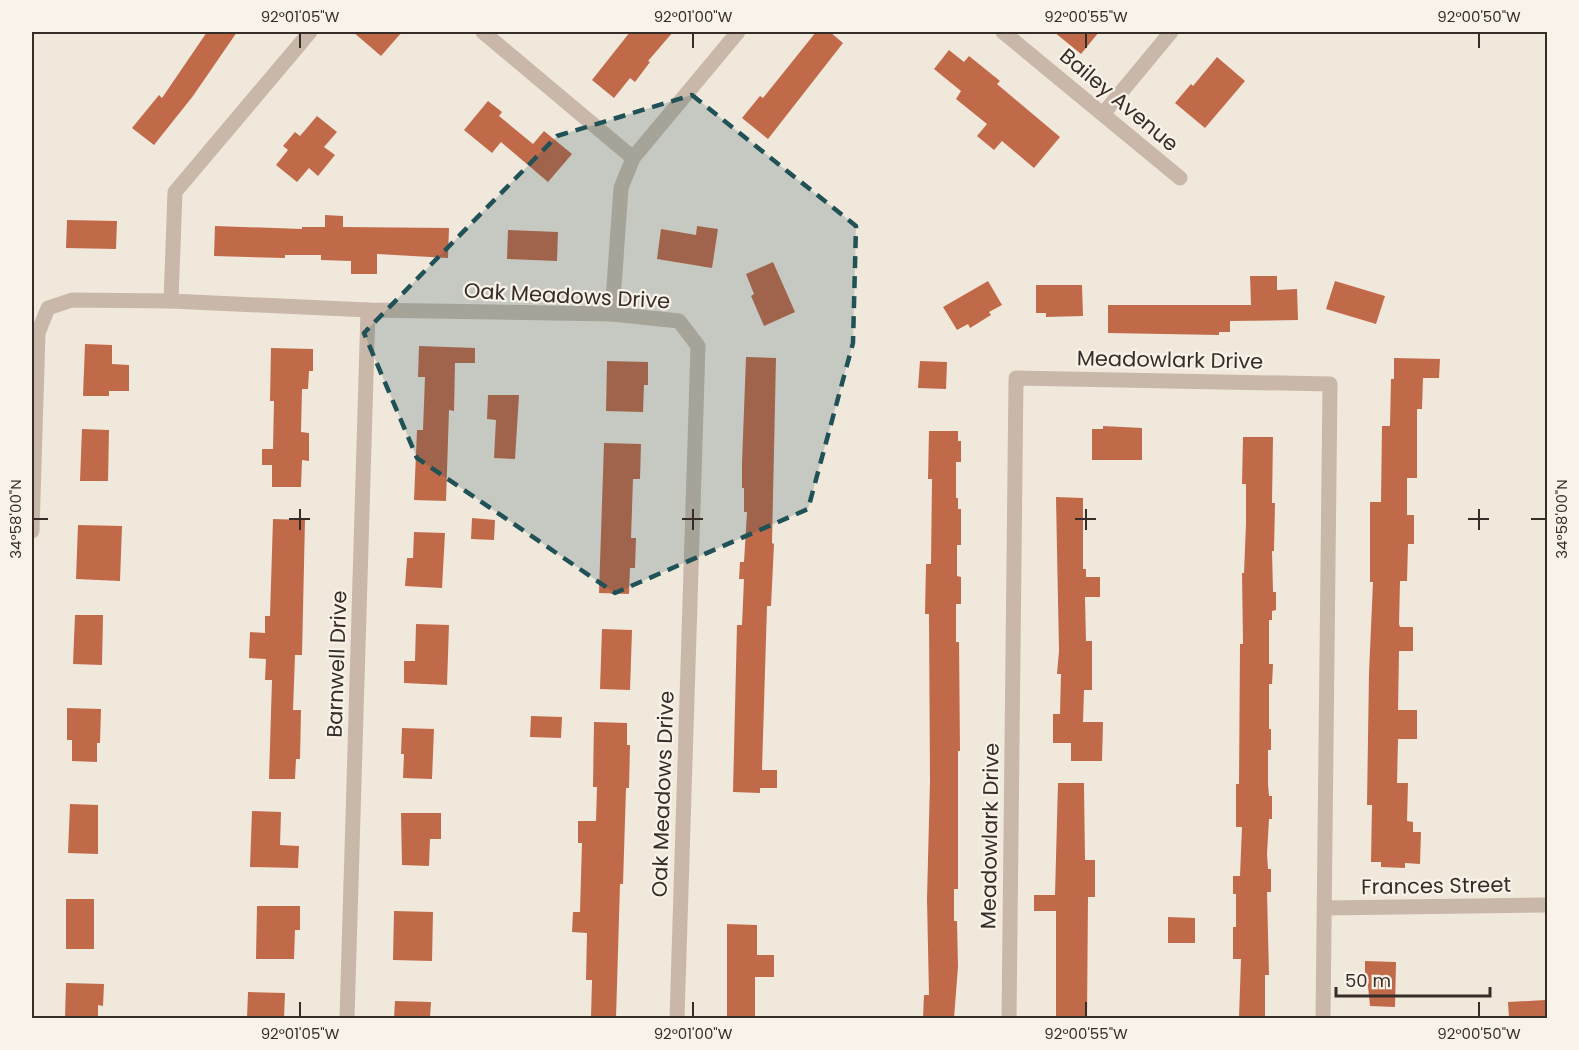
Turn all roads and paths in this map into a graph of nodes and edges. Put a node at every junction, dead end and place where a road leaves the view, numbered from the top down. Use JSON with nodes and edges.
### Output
{"nodes":[{"id":1,"x":310,"y":32,"type":"edge"},
{"id":2,"x":483,"y":32,"type":"edge"},
{"id":3,"x":738,"y":32,"type":"edge"},
{"id":4,"x":1003,"y":32,"type":"edge"},
{"id":5,"x":1171,"y":32,"type":"edge"},
{"id":6,"x":1103,"y":114,"type":"junction"},
{"id":7,"x":633,"y":158,"type":"junction"},
{"id":8,"x":1180,"y":178,"type":"dead end"},
{"id":9,"x":171,"y":301,"type":"junction"},
{"id":10,"x":368,"y":310,"type":"junction"},
{"id":11,"x":612,"y":314,"type":"junction"},
{"id":12,"x":32,"y":531,"type":"edge"},
{"id":13,"x":1548,"y":905,"type":"edge"},
{"id":14,"x":1325,"y":909,"type":"junction"},
{"id":15,"x":347,"y":1018,"type":"edge"},
{"id":16,"x":677,"y":1018,"type":"edge"},
{"id":17,"x":1009,"y":1018,"type":"edge"},
{"id":18,"x":1323,"y":1018,"type":"edge"}],
"edges":[{"from":1,"to":9,"type":"street"},
{"from":2,"to":7,"type":"street"},
{"from":3,"to":7,"type":"street"},
{"from":4,"to":6,"type":"street","name":"Bailey Avenue"},
{"from":5,"to":6,"type":"street"},
{"from":6,"to":8,"type":"street","name":"Bailey Avenue"},
{"from":7,"to":11,"type":"street"},
{"from":9,"to":10,"type":"street","name":"Oak Meadows Drive"},
{"from":9,"to":12,"type":"street","name":"Oak Meadows Drive"},
{"from":10,"to":11,"type":"street","name":"Oak Meadows Drive"},
{"from":10,"to":15,"type":"street","name":"Barnwell Drive"},
{"from":11,"to":16,"type":"street","name":"Oak Meadows Drive"},
{"from":13,"to":14,"type":"street","name":"Frances Street"},
{"from":14,"to":17,"type":"street","name":"Meadowlark Drive"},
{"from":14,"to":18,"type":"street","name":"Meadowlark Drive"}]}
